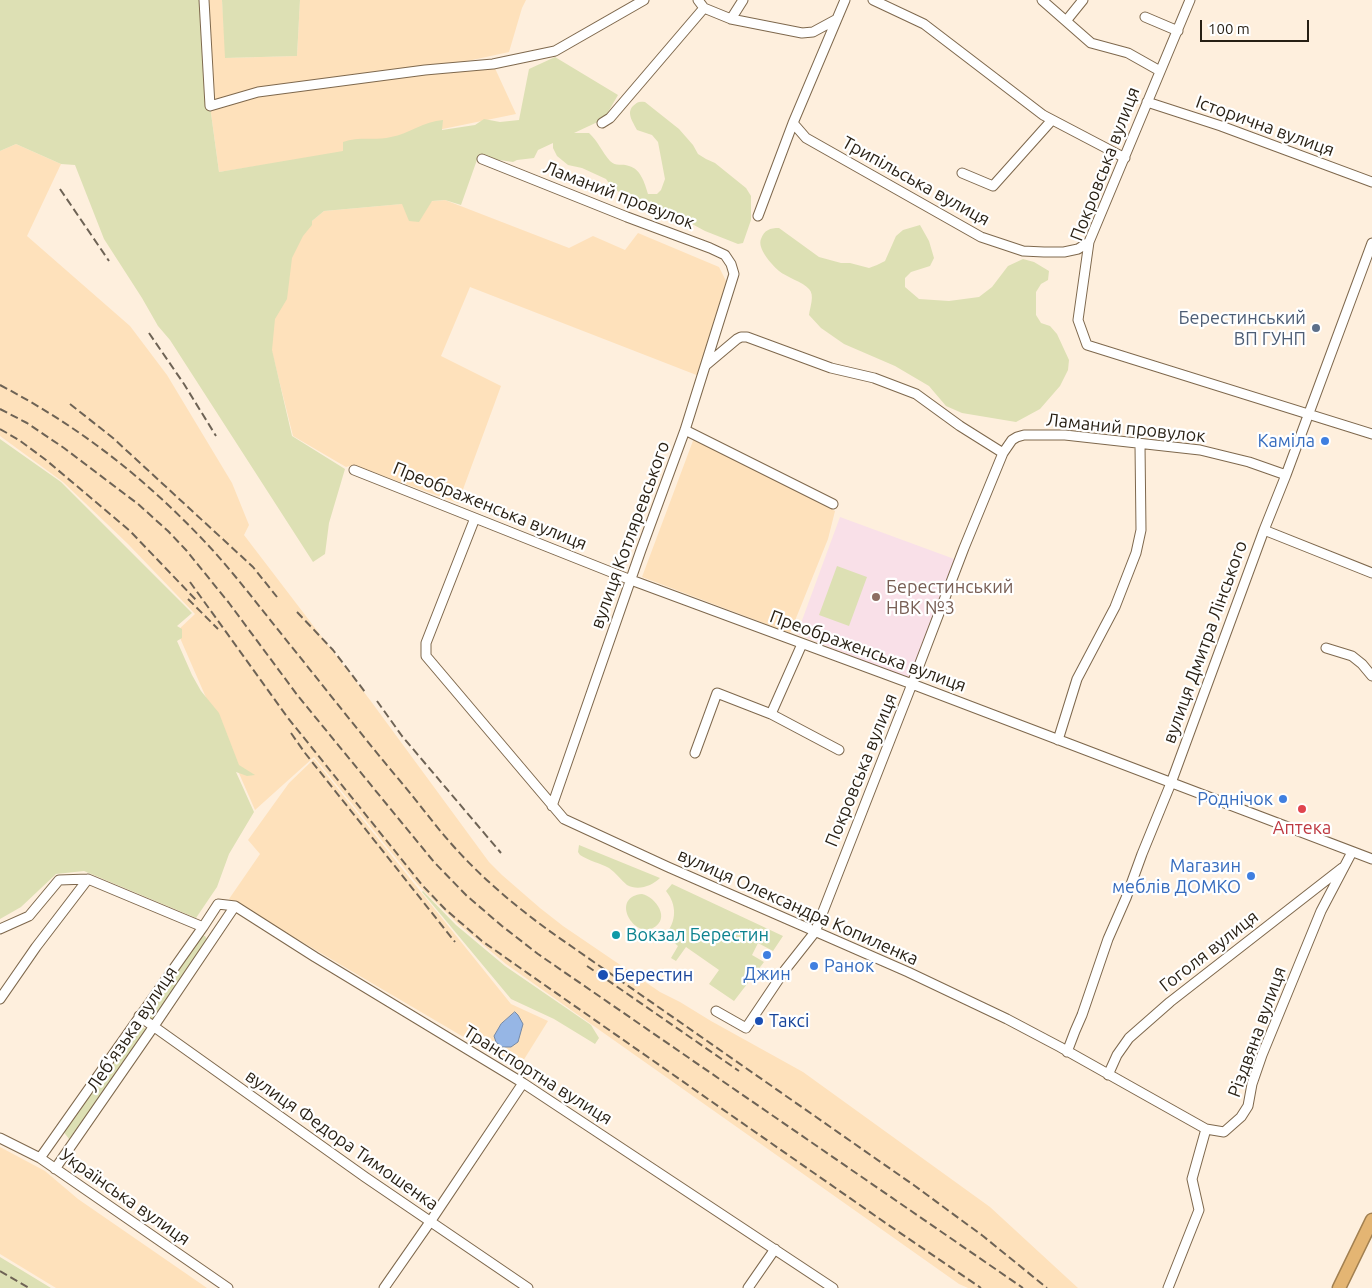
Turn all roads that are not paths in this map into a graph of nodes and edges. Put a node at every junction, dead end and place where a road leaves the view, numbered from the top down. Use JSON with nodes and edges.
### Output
{"nodes":[{"id":1,"x":204,"y":0,"type":"edge"},
{"id":2,"x":644,"y":0,"type":"edge"},
{"id":3,"x":698,"y":0,"type":"edge"},
{"id":4,"x":743,"y":0,"type":"edge"},
{"id":5,"x":845,"y":0,"type":"edge"},
{"id":6,"x":873,"y":0,"type":"edge"},
{"id":7,"x":1042,"y":0,"type":"edge"},
{"id":8,"x":1083,"y":0,"type":"edge"},
{"id":9,"x":1190,"y":0,"type":"edge"},
{"id":10,"x":704,"y":8,"type":"junction"},
{"id":11,"x":1145,"y":17,"type":"dead end"},
{"id":12,"x":731,"y":19,"type":"junction"},
{"id":13,"x":837,"y":19,"type":"junction"},
{"id":14,"x":1066,"y":20,"type":"junction"},
{"id":15,"x":1178,"y":31,"type":"junction"},
{"id":16,"x":1160,"y":71,"type":"junction"},
{"id":17,"x":1147,"y":102,"type":"junction"},
{"id":18,"x":1052,"y":120,"type":"junction"},
{"id":19,"x":602,"y":123,"type":"dead end"},
{"id":20,"x":793,"y":123,"type":"junction"},
{"id":21,"x":1125,"y":158,"type":"junction"},
{"id":22,"x":482,"y":159,"type":"dead end"},
{"id":23,"x":962,"y":174,"type":"dead end"},
{"id":24,"x":1372,"y":182,"type":"edge"},
{"id":25,"x":758,"y":216,"type":"dead end"},
{"id":26,"x":1089,"y":242,"type":"junction"},
{"id":27,"x":1372,"y":243,"type":"edge"},
{"id":28,"x":734,"y":274,"type":"joint"},
{"id":29,"x":706,"y":364,"type":"junction"},
{"id":30,"x":1309,"y":414,"type":"junction"},
{"id":31,"x":685,"y":430,"type":"junction"},
{"id":32,"x":1372,"y":434,"type":"edge"},
{"id":33,"x":1140,"y":444,"type":"junction"},
{"id":34,"x":1003,"y":453,"type":"junction"},
{"id":35,"x":354,"y":470,"type":"dead end"},
{"id":36,"x":1286,"y":475,"type":"junction"},
{"id":37,"x":833,"y":504,"type":"dead end"},
{"id":38,"x":475,"y":518,"type":"junction"},
{"id":39,"x":1264,"y":530,"type":"junction"},
{"id":40,"x":1372,"y":573,"type":"edge"},
{"id":41,"x":631,"y":580,"type":"junction"},
{"id":42,"x":802,"y":644,"type":"junction"},
{"id":43,"x":1326,"y":648,"type":"dead end"},
{"id":44,"x":1372,"y":676,"type":"edge"},
{"id":45,"x":912,"y":684,"type":"junction"},
{"id":46,"x":770,"y":714,"type":"junction"},
{"id":47,"x":1058,"y":740,"type":"junction"},
{"id":48,"x":839,"y":750,"type":"dead end"},
{"id":49,"x":695,"y":754,"type":"dead end"},
{"id":50,"x":1171,"y":783,"type":"junction"},
{"id":51,"x":552,"y":806,"type":"junction"},
{"id":52,"x":1352,"y":852,"type":"junction"},
{"id":53,"x":1372,"y":858,"type":"edge"},
{"id":54,"x":1345,"y":866,"type":"junction"},
{"id":55,"x":88,"y":879,"type":"junction"},
{"id":56,"x":218,"y":904,"type":"joint"},
{"id":57,"x":234,"y":906,"type":"junction"},
{"id":58,"x":203,"y":927,"type":"junction"},
{"id":59,"x":0,"y":929,"type":"edge"},
{"id":60,"x":815,"y":932,"type":"junction"},
{"id":61,"x":0,"y":1000,"type":"edge"},
{"id":62,"x":716,"y":1011,"type":"dead end"},
{"id":63,"x":139,"y":1016,"type":"junction"},
{"id":64,"x":154,"y":1026,"type":"junction"},
{"id":65,"x":1067,"y":1052,"type":"junction"},
{"id":66,"x":1108,"y":1075,"type":"junction"},
{"id":67,"x":523,"y":1083,"type":"junction"},
{"id":68,"x":1206,"y":1129,"type":"junction"},
{"id":69,"x":0,"y":1138,"type":"edge"},
{"id":70,"x":40,"y":1158,"type":"junction"},
{"id":71,"x":55,"y":1169,"type":"junction"},
{"id":72,"x":1372,"y":1220,"type":"edge"},
{"id":73,"x":430,"y":1222,"type":"junction"},
{"id":74,"x":775,"y":1249,"type":"junction"},
{"id":75,"x":228,"y":1288,"type":"edge"},
{"id":76,"x":384,"y":1288,"type":"edge"},
{"id":77,"x":528,"y":1288,"type":"edge"},
{"id":78,"x":748,"y":1288,"type":"edge"},
{"id":79,"x":833,"y":1288,"type":"edge"},
{"id":80,"x":1168,"y":1288,"type":"edge"},
{"id":81,"x":1339,"y":1288,"type":"edge"}],
"edges":[{"from":1,"to":2,"type":"street"},
{"from":3,"to":10,"type":"street"},
{"from":4,"to":12,"type":"street"},
{"from":5,"to":13,"type":"street"},
{"from":6,"to":18,"type":"street"},
{"from":7,"to":14,"type":"street"},
{"from":8,"to":14,"type":"street"},
{"from":9,"to":15,"type":"street","name":"Покровська вулиця"},
{"from":10,"to":12,"type":"street"},
{"from":10,"to":19,"type":"street"},
{"from":11,"to":15,"type":"street"},
{"from":12,"to":13,"type":"street"},
{"from":13,"to":20,"type":"street"},
{"from":14,"to":16,"type":"street"},
{"from":15,"to":16,"type":"street","name":"Покровська вулиця"},
{"from":16,"to":17,"type":"street","name":"Покровська вулиця"},
{"from":17,"to":21,"type":"street","name":"Покровська вулиця"},
{"from":17,"to":24,"type":"street","name":"Історична вулиця"},
{"from":18,"to":21,"type":"street"},
{"from":18,"to":23,"type":"street"},
{"from":20,"to":25,"type":"street"},
{"from":20,"to":26,"type":"street","name":"Трипільська вулиця"},
{"from":21,"to":26,"type":"street","name":"Покровська вулиця"},
{"from":22,"to":28,"type":"street","name":"Ламаний провулок"},
{"from":26,"to":30,"type":"street","name":"Покровська вулиця"},
{"from":27,"to":30,"type":"street","name":"вулиця Дмитра Лінського"},
{"from":28,"to":29,"type":"street","name":"вулиця Котляревського"},
{"from":29,"to":31,"type":"street","name":"вулиця Котляревського"},
{"from":29,"to":34,"type":"street"},
{"from":30,"to":32,"type":"street"},
{"from":30,"to":36,"type":"street","name":"вулиця Дмитра Лінського"},
{"from":31,"to":37,"type":"street"},
{"from":31,"to":41,"type":"street","name":"вулиця Котляревського"},
{"from":33,"to":34,"type":"street","name":"Ламаний провулок"},
{"from":33,"to":36,"type":"street","name":"Ламаний провулок"},
{"from":33,"to":47,"type":"street"},
{"from":34,"to":45,"type":"street","name":"Покровська вулиця"},
{"from":35,"to":38,"type":"street","name":"Преображенська вулиця"},
{"from":36,"to":39,"type":"street","name":"вулиця Дмитра Лінського"},
{"from":38,"to":41,"type":"street","name":"Преображенська вулиця"},
{"from":38,"to":51,"type":"street","name":"вулиця Олександра Копиленка"},
{"from":39,"to":40,"type":"street"},
{"from":39,"to":50,"type":"street","name":"вулиця Дмитра Лінського"},
{"from":41,"to":42,"type":"street","name":"Преображенська вулиця"},
{"from":41,"to":51,"type":"street","name":"вулиця Котляревського"},
{"from":42,"to":45,"type":"street","name":"Преображенська вулиця"},
{"from":42,"to":46,"type":"street"},
{"from":43,"to":44,"type":"street"},
{"from":45,"to":47,"type":"street","name":"Преображенська вулиця"},
{"from":45,"to":60,"type":"street","name":"Покровська вулиця"},
{"from":46,"to":48,"type":"street"},
{"from":46,"to":49,"type":"street"},
{"from":47,"to":50,"type":"street","name":"Преображенська вулиця"},
{"from":50,"to":52,"type":"street","name":"Преображенська вулиця"},
{"from":50,"to":65,"type":"street","name":"вулиця Дмитра Лінського"},
{"from":51,"to":60,"type":"street","name":"вулиця Олександра Копиленка"},
{"from":52,"to":53,"type":"street","name":"Преображенська вулиця"},
{"from":52,"to":54,"type":"street","name":"Різдвяна вулиця"},
{"from":54,"to":66,"type":"street","name":"Гоголя вулиця"},
{"from":54,"to":68,"type":"street","name":"Різдвяна вулиця"},
{"from":55,"to":58,"type":"street"},
{"from":55,"to":59,"type":"street"},
{"from":55,"to":61,"type":"street"},
{"from":56,"to":57,"type":"street","name":"Транспортна вулиця"},
{"from":56,"to":58,"type":"street","name":"Леб'язька вулиця"},
{"from":57,"to":64,"type":"street","name":"Леб'язька вулиця"},
{"from":57,"to":67,"type":"street","name":"Транспортна вулиця"},
{"from":58,"to":63,"type":"street","name":"Леб'язька вулиця"},
{"from":60,"to":62,"type":"street","name":"Покровська вулиця"},
{"from":60,"to":65,"type":"street","name":"вулиця Олександра Копиленка"},
{"from":63,"to":64,"type":"street","name":"вулиця Федора Тимошенка"},
{"from":63,"to":70,"type":"street","name":"Леб'язька вулиця"},
{"from":64,"to":71,"type":"street","name":"Леб'язька вулиця"},
{"from":64,"to":73,"type":"street","name":"вулиця Федора Тимошенка"},
{"from":65,"to":66,"type":"street","name":"вулиця Олександра Копиленка"},
{"from":66,"to":68,"type":"street","name":"вулиця Олександра Копиленка"},
{"from":67,"to":73,"type":"street"},
{"from":67,"to":74,"type":"street","name":"Транспортна вулиця"},
{"from":68,"to":80,"type":"street"},
{"from":69,"to":70,"type":"street","name":"Українська вулиця"},
{"from":70,"to":71,"type":"street","name":"Українська вулиця"},
{"from":71,"to":75,"type":"street","name":"Українська вулиця"},
{"from":72,"to":81,"type":"highway"},
{"from":73,"to":76,"type":"street"},
{"from":73,"to":77,"type":"street","name":"вулиця Федора Тимошенка"},
{"from":74,"to":78,"type":"street"},
{"from":74,"to":79,"type":"street","name":"Транспортна вулиця"}]}
